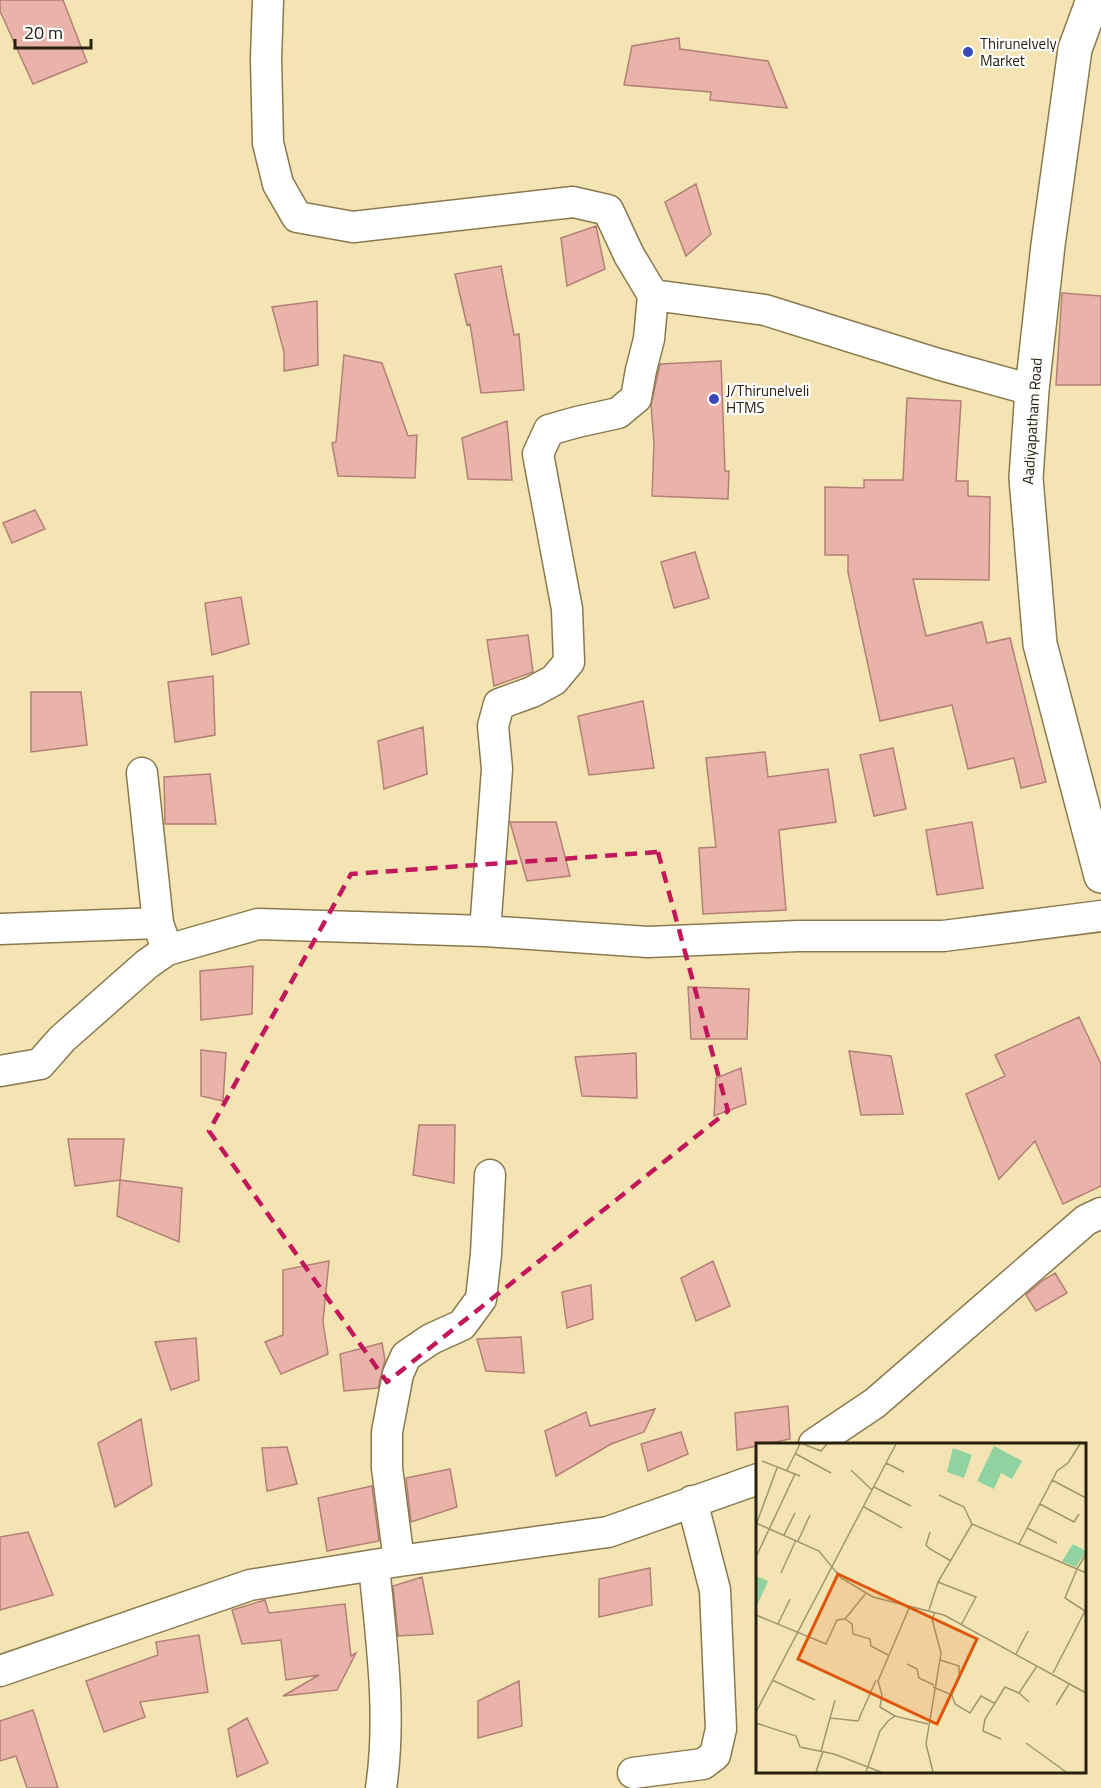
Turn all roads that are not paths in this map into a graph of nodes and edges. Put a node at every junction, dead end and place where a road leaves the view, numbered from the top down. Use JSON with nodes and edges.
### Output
{"nodes":[{"id":1,"x":268,"y":0,"type":"edge"},
{"id":2,"x":1093,"y":0,"type":"edge"},
{"id":3,"x":653,"y":295,"type":"junction"},
{"id":4,"x":1032,"y":390,"type":"junction"},
{"id":5,"x":142,"y":773,"type":"dead end"},
{"id":6,"x":1101,"y":876,"type":"edge"},
{"id":7,"x":1101,"y":916,"type":"edge"},
{"id":8,"x":0,"y":928,"type":"edge"},
{"id":9,"x":485,"y":931,"type":"junction"},
{"id":10,"x":163,"y":936,"type":"junction"},
{"id":11,"x":0,"y":1071,"type":"edge"},
{"id":12,"x":490,"y":1175,"type":"dead end"},
{"id":13,"x":1101,"y":1213,"type":"edge"},
{"id":14,"x":815,"y":1443,"type":"edge"},
{"id":15,"x":756,"y":1480,"type":"edge"},
{"id":16,"x":693,"y":1501,"type":"junction"},
{"id":17,"x":387,"y":1563,"type":"junction"},
{"id":18,"x":0,"y":1671,"type":"edge"},
{"id":19,"x":633,"y":1773,"type":"dead end"},
{"id":20,"x":381,"y":1788,"type":"edge"}],
"edges":[{"from":1,"to":3,"type":"street"},
{"from":2,"to":4,"type":"street","name":"Aadiyapatham Road"},
{"from":3,"to":4,"type":"street"},
{"from":3,"to":9,"type":"street"},
{"from":4,"to":6,"type":"street","name":"Aadiyapatham Road"},
{"from":5,"to":10,"type":"street"},
{"from":7,"to":9,"type":"street"},
{"from":8,"to":10,"type":"street"},
{"from":9,"to":10,"type":"street"},
{"from":10,"to":11,"type":"street"},
{"from":12,"to":17,"type":"street"},
{"from":13,"to":14,"type":"street"},
{"from":15,"to":16,"type":"street"},
{"from":16,"to":17,"type":"street"},
{"from":16,"to":19,"type":"street"},
{"from":17,"to":18,"type":"street"},
{"from":17,"to":20,"type":"street"}]}
